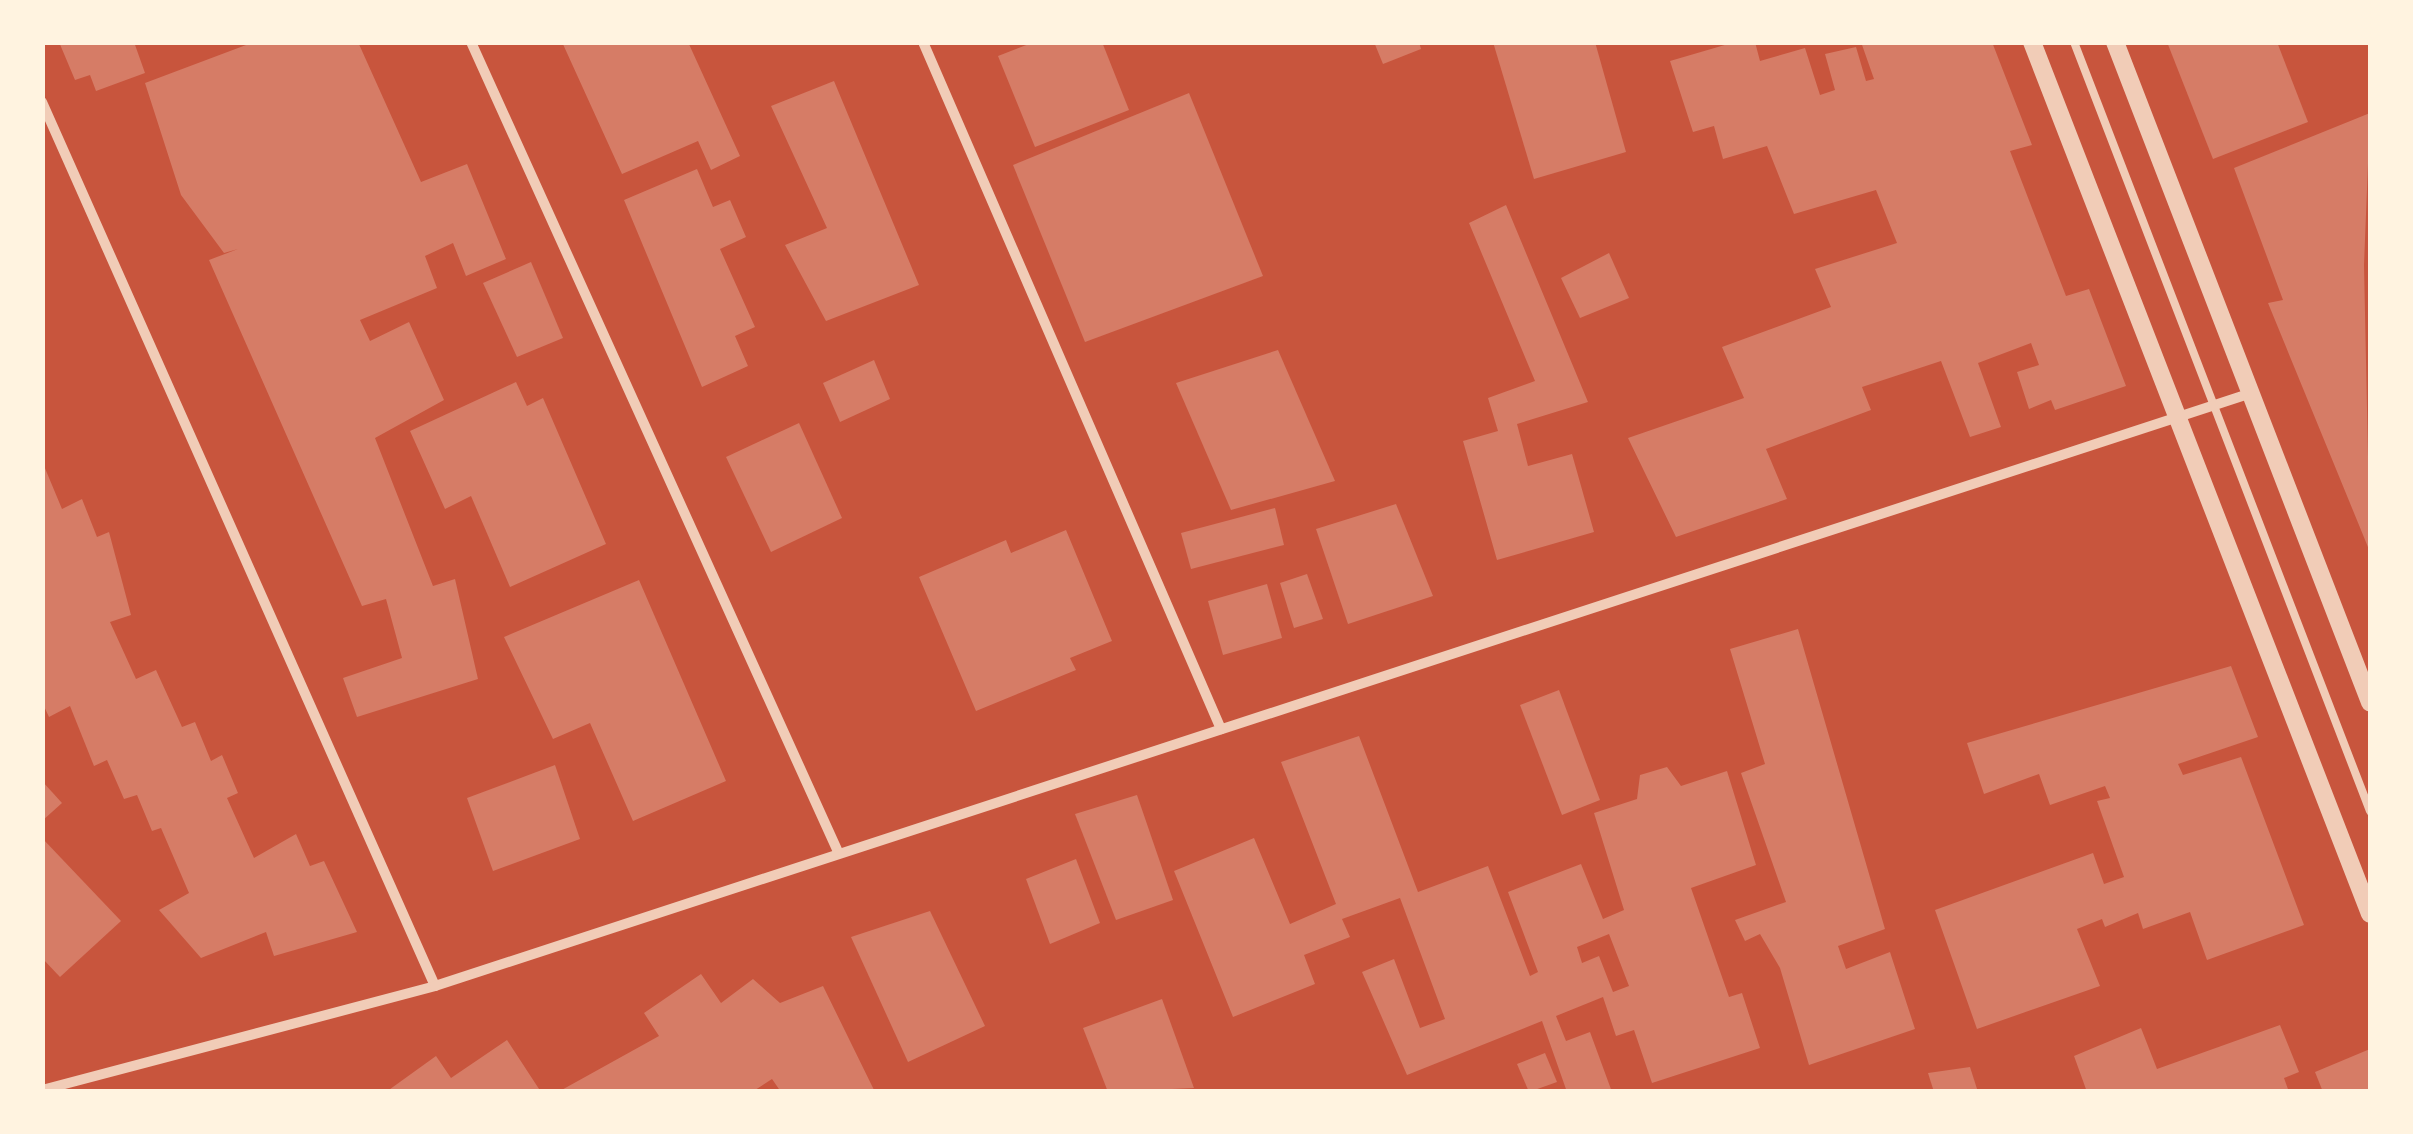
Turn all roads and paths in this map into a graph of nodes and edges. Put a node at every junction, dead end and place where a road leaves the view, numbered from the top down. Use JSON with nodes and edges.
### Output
{"nodes":[{"id":1,"x":471,"y":42,"type":"edge"},
{"id":2,"x":922,"y":42,"type":"edge"},
{"id":3,"x":2032,"y":42,"type":"edge"},
{"id":4,"x":2074,"y":42,"type":"edge"},
{"id":5,"x":2115,"y":42,"type":"edge"},
{"id":6,"x":42,"y":102,"type":"edge"},
{"id":7,"x":2251,"y":392,"type":"junction"},
{"id":8,"x":2214,"y":406,"type":"junction"},
{"id":9,"x":2178,"y":418,"type":"junction"},
{"id":10,"x":2370,"y":702,"type":"edge"},
{"id":11,"x":1221,"y":728,"type":"junction"},
{"id":12,"x":2370,"y":812,"type":"edge"},
{"id":13,"x":839,"y":854,"type":"junction"},
{"id":14,"x":2370,"y":914,"type":"edge"},
{"id":15,"x":434,"y":986,"type":"junction"},
{"id":16,"x":42,"y":1090,"type":"edge"}],
"edges":[{"from":1,"to":13,"type":"street"},
{"from":2,"to":11,"type":"street"},
{"from":3,"to":9,"type":"street"},
{"from":4,"to":8,"type":"lane"},
{"from":5,"to":7,"type":"street"},
{"from":6,"to":15,"type":"street"},
{"from":7,"to":8,"type":"street"},
{"from":7,"to":10,"type":"street"},
{"from":8,"to":9,"type":"street"},
{"from":8,"to":12,"type":"lane"},
{"from":9,"to":11,"type":"street"},
{"from":9,"to":14,"type":"street"},
{"from":11,"to":13,"type":"street"},
{"from":13,"to":15,"type":"street"},
{"from":15,"to":16,"type":"street"}]}
